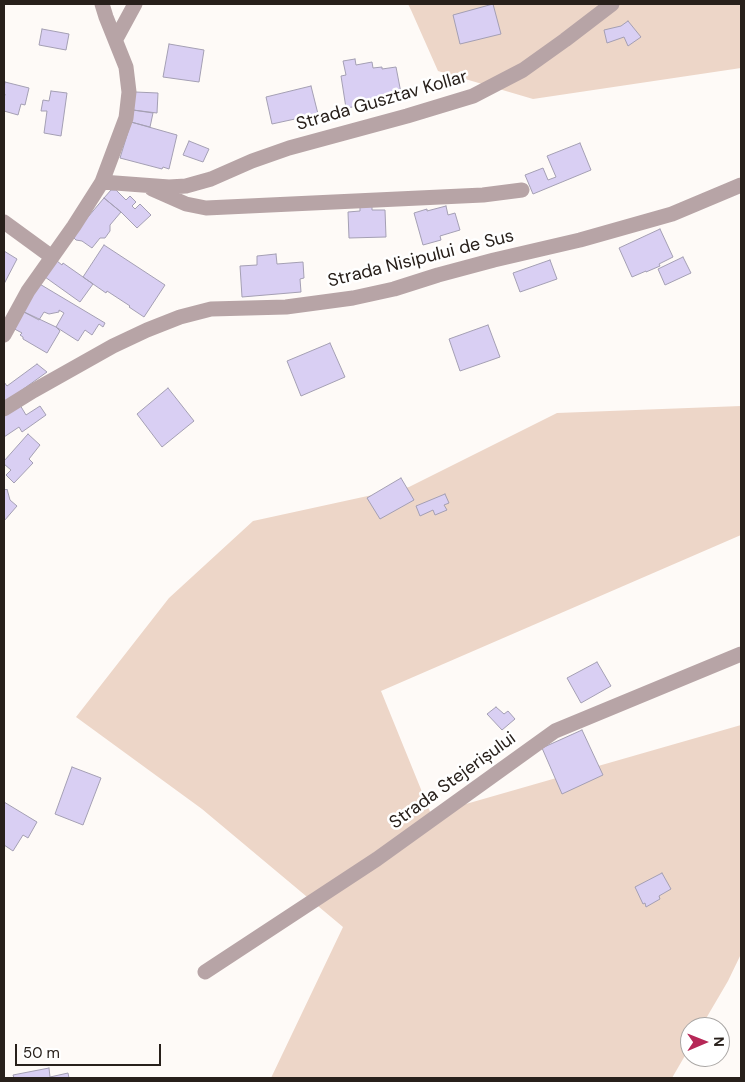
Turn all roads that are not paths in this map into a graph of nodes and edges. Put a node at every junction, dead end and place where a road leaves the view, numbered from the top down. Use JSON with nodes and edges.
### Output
{"nodes":[{"id":1,"x":102,"y":4,"type":"edge"},
{"id":2,"x":136,"y":4,"type":"edge"},
{"id":3,"x":612,"y":4,"type":"edge"},
{"id":4,"x":116,"y":40,"type":"junction"},
{"id":5,"x":102,"y":182,"type":"junction"},
{"id":6,"x":144,"y":185,"type":"junction"},
{"id":7,"x":741,"y":185,"type":"edge"},
{"id":8,"x":522,"y":190,"type":"dead end"},
{"id":9,"x":4,"y":222,"type":"edge"},
{"id":10,"x":52,"y":257,"type":"junction"},
{"id":11,"x":4,"y":335,"type":"edge"},
{"id":12,"x":4,"y":409,"type":"edge"},
{"id":13,"x":741,"y":654,"type":"edge"},
{"id":14,"x":205,"y":972,"type":"dead end"}],
"edges":[{"from":1,"to":4,"type":"street"},
{"from":2,"to":4,"type":"street"},
{"from":3,"to":6,"type":"street","name":"Strada Gusztav Kollar"},
{"from":4,"to":5,"type":"street"},
{"from":5,"to":6,"type":"street","name":"Strada Gusztav Kollar"},
{"from":5,"to":10,"type":"street"},
{"from":6,"to":8,"type":"street","name":"Strada Gusztav Kollar"},
{"from":7,"to":12,"type":"street","name":"Strada Nisipului de Sus"},
{"from":9,"to":10,"type":"street"},
{"from":10,"to":11,"type":"street"},
{"from":13,"to":14,"type":"street","name":"Strada Stejerișului"}]}
